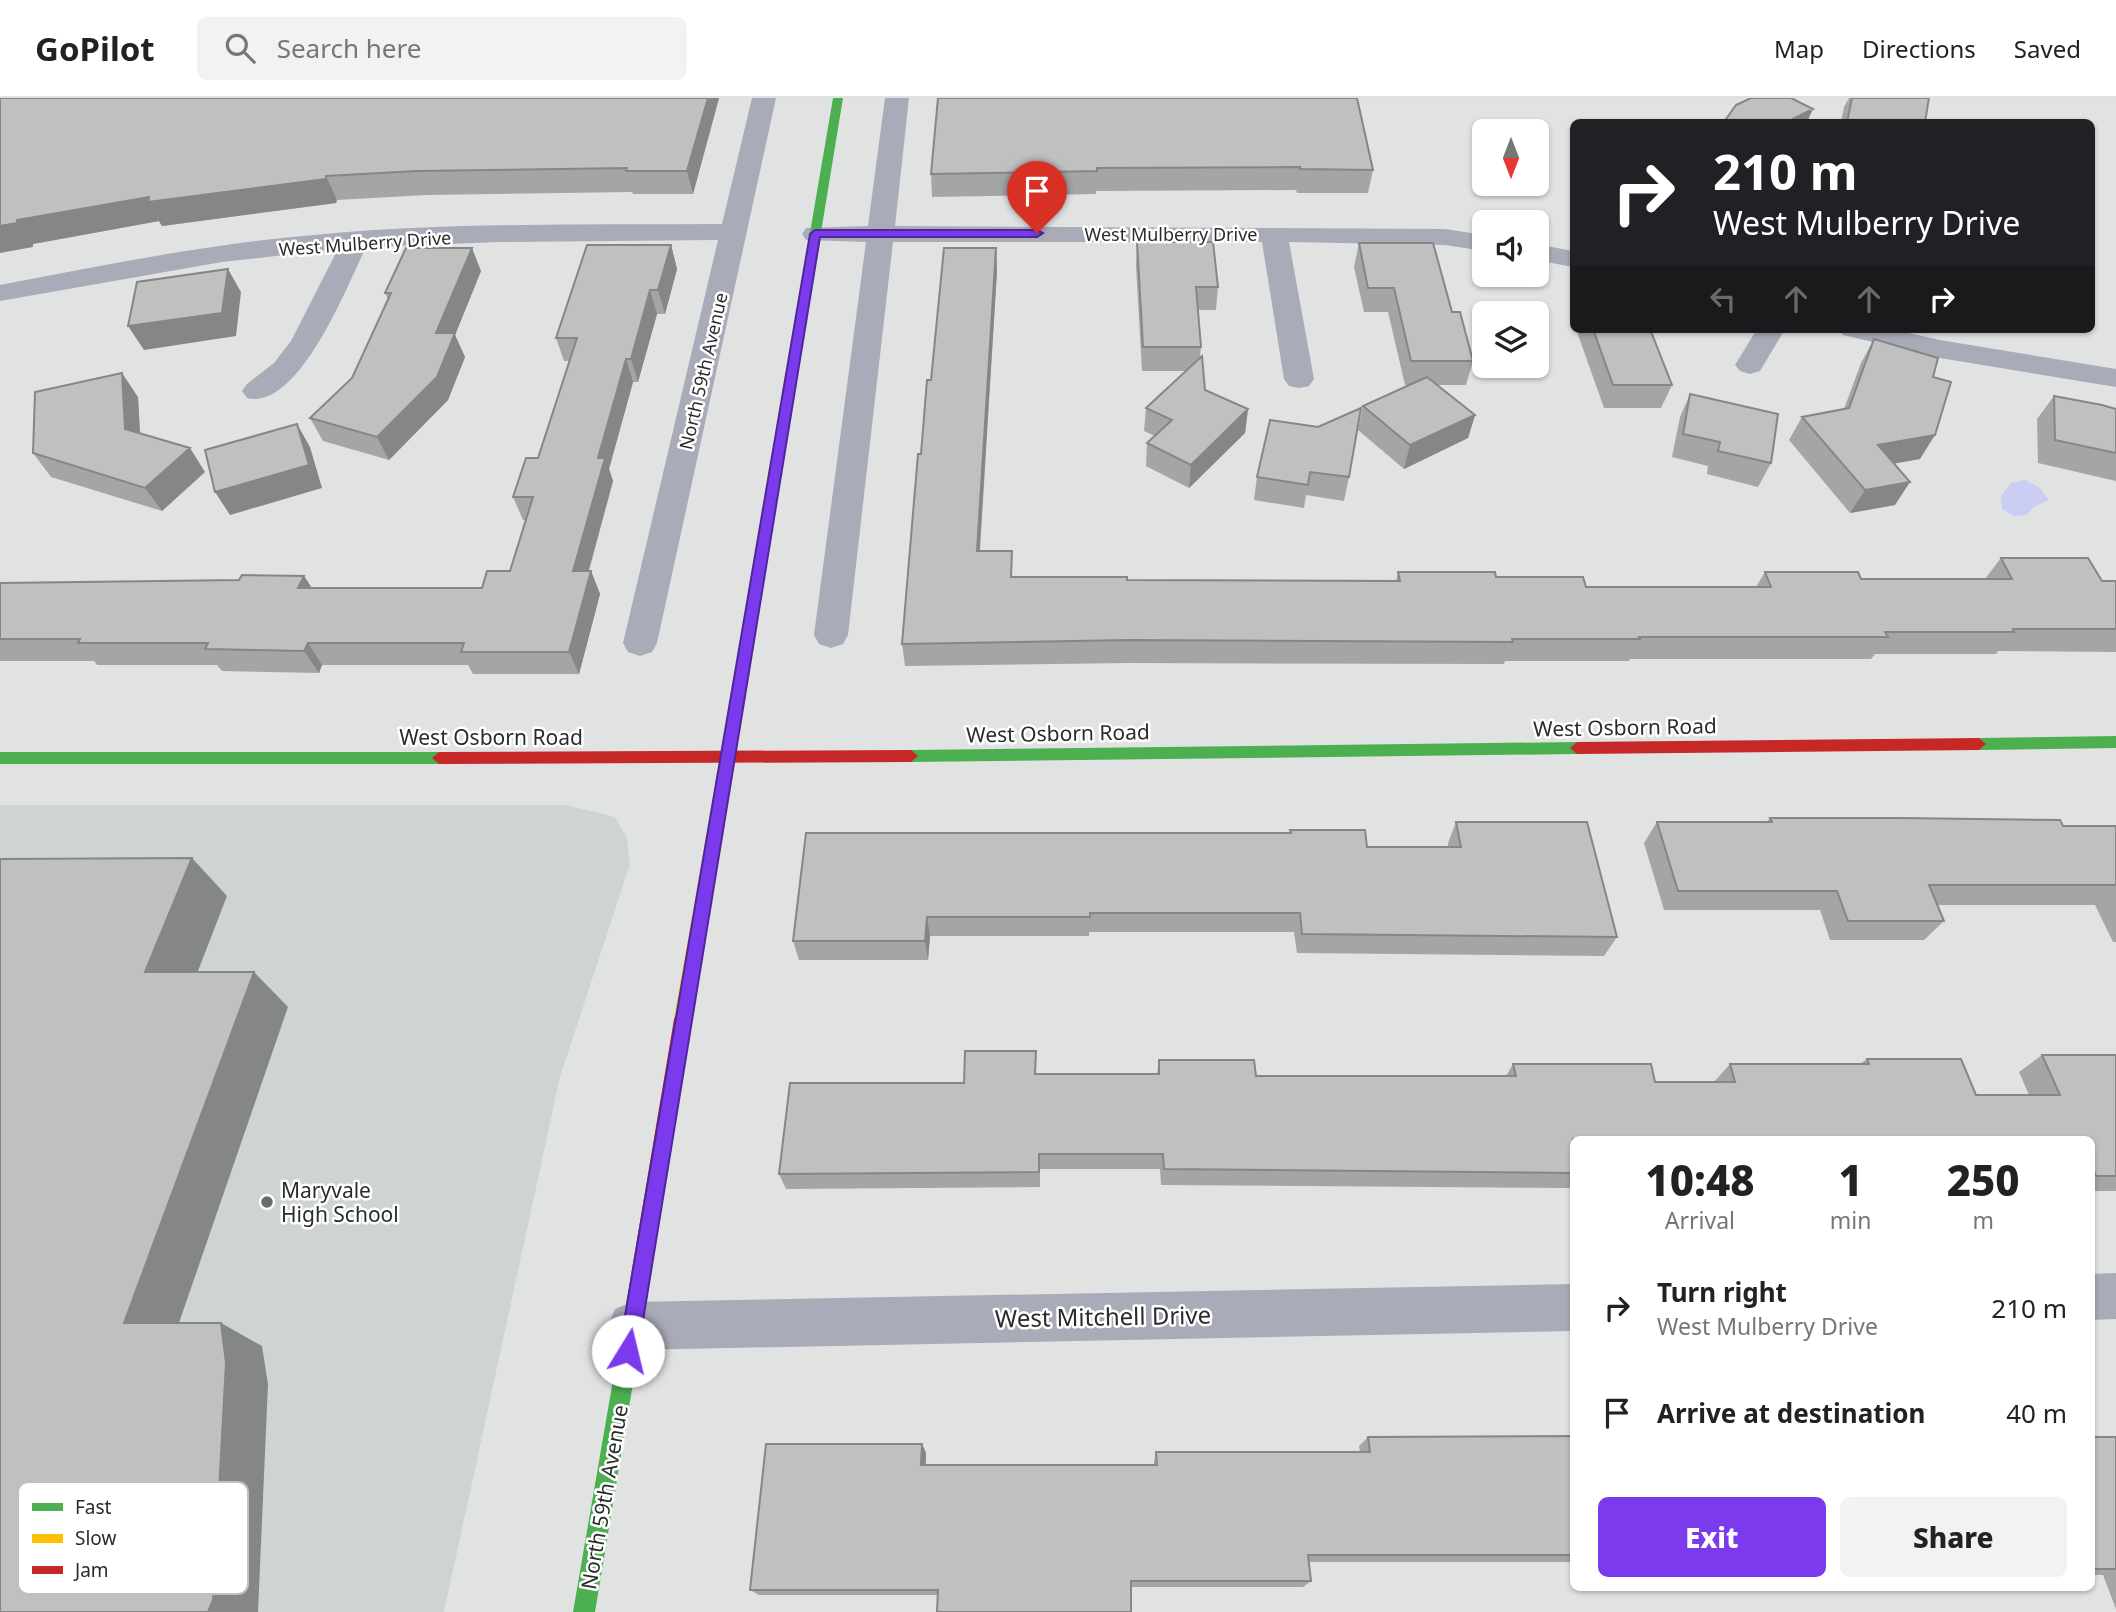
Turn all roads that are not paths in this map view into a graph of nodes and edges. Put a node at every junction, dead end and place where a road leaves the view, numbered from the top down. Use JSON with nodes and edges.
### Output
{"nodes":[{"id":1,"x":764,"y":98,"type":"edge"},
{"id":2,"x":838,"y":98,"type":"edge"},
{"id":3,"x":897,"y":98,"type":"edge"},
{"id":4,"x":734,"y":232,"type":"junction"},
{"id":5,"x":879,"y":233,"type":"junction"},
{"id":6,"x":815,"y":234,"type":"junction"},
{"id":7,"x":1274,"y":234,"type":"junction"},
{"id":8,"x":356,"y":240,"type":"junction"},
{"id":9,"x":1472,"y":241,"type":"edge"},
{"id":10,"x":1549,"y":254,"type":"edge"},
{"id":11,"x":1570,"y":258,"type":"edge"},
{"id":12,"x":0,"y":293,"type":"edge"},
{"id":13,"x":1769,"y":333,"type":"edge"},
{"id":14,"x":1870,"y":333,"type":"edge"},
{"id":15,"x":1750,"y":365,"type":"dead end"},
{"id":16,"x":2116,"y":378,"type":"edge"},
{"id":17,"x":1299,"y":379,"type":"dead end"},
{"id":18,"x":257,"y":391,"type":"dead end"},
{"id":19,"x":831,"y":635,"type":"dead end"},
{"id":20,"x":640,"y":643,"type":"dead end"},
{"id":21,"x":2116,"y":743,"type":"edge"},
{"id":22,"x":0,"y":758,"type":"edge"},
{"id":23,"x":726,"y":758,"type":"junction"},
{"id":24,"x":2116,"y":1296,"type":"edge"},
{"id":25,"x":2095,"y":1297,"type":"edge"},
{"id":26,"x":1570,"y":1307,"type":"edge"},
{"id":27,"x":632,"y":1326,"type":"junction"},
{"id":28,"x":584,"y":1612,"type":"edge"}],
"edges":[{"from":1,"to":4,"type":"street","name":"North 59th Avenue"},
{"from":2,"to":6,"type":"street","name":"North 59th Avenue"},
{"from":3,"to":5,"type":"street"},
{"from":4,"to":8,"type":"street","name":"West Mulberry Drive"},
{"from":4,"to":20,"type":"street","name":"North 59th Avenue"},
{"from":5,"to":6,"type":"street","name":"West Mulberry Drive"},
{"from":5,"to":7,"type":"street","name":"West Mulberry Drive"},
{"from":5,"to":19,"type":"street"},
{"from":6,"to":23,"type":"street","name":"North 59th Avenue"},
{"from":7,"to":9,"type":"street","name":"West Mulberry Drive"},
{"from":7,"to":17,"type":"street"},
{"from":8,"to":12,"type":"street","name":"West Mulberry Drive"},
{"from":8,"to":18,"type":"street"},
{"from":10,"to":11,"type":"street"},
{"from":13,"to":15,"type":"street"},
{"from":14,"to":16,"type":"street"},
{"from":21,"to":23,"type":"street","name":"West Osborn Road"},
{"from":22,"to":23,"type":"street","name":"West Osborn Road"},
{"from":23,"to":27,"type":"street","name":"North 59th Avenue"},
{"from":24,"to":25,"type":"street"},
{"from":26,"to":27,"type":"street","name":"West Mitchell Drive"},
{"from":27,"to":28,"type":"street","name":"North 59th Avenue"}]}
